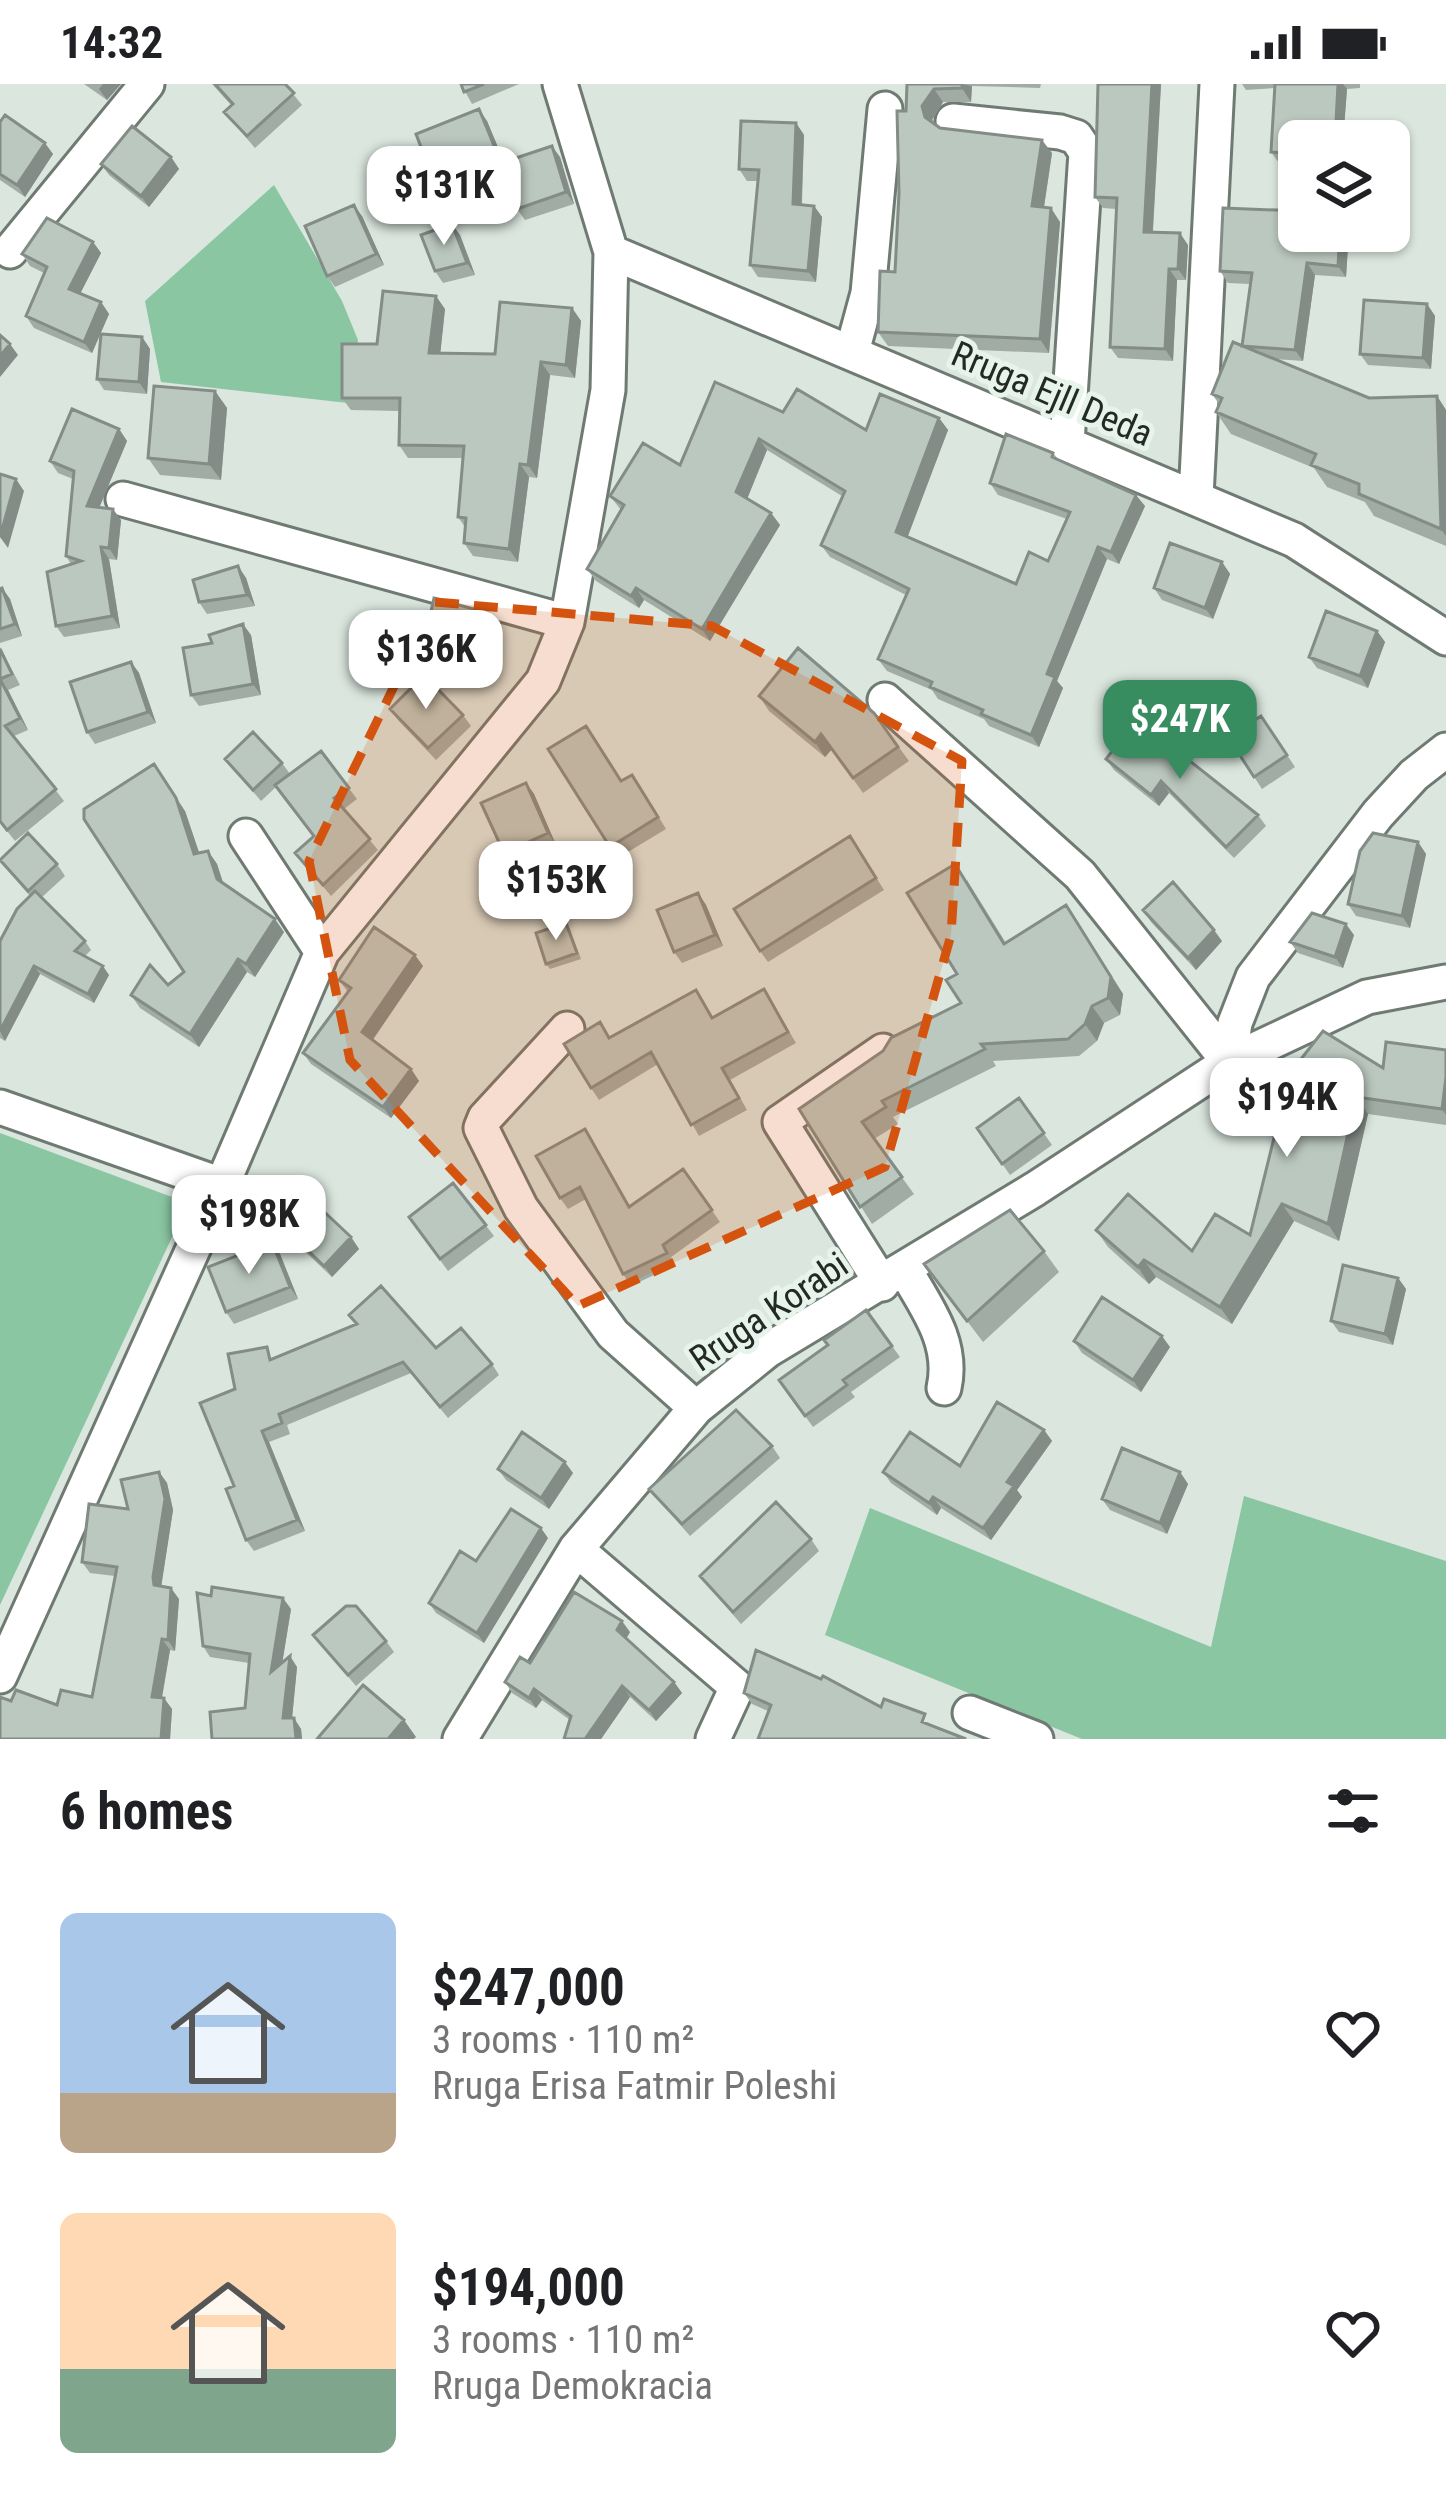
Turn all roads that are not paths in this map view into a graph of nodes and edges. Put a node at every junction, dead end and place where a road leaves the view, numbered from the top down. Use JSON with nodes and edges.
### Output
{"nodes":[{"id":1,"x":147,"y":84,"type":"edge"},
{"id":2,"x":560,"y":84,"type":"edge"},
{"id":3,"x":1217,"y":84,"type":"edge"},
{"id":4,"x":885,"y":109,"type":"dead end"},
{"id":5,"x":953,"y":121,"type":"dead end"},
{"id":6,"x":10,"y":251,"type":"dead end"},
{"id":7,"x":611,"y":252,"type":"junction"},
{"id":8,"x":852,"y":352,"type":"junction"},
{"id":9,"x":1067,"y":443,"type":"junction"},
{"id":10,"x":1196,"y":497,"type":"junction"},
{"id":11,"x":123,"y":499,"type":"dead end"},
{"id":12,"x":567,"y":622,"type":"junction"},
{"id":13,"x":1446,"y":638,"type":"edge"},
{"id":14,"x":884,"y":700,"type":"dead end"},
{"id":15,"x":1446,"y":750,"type":"edge"},
{"id":16,"x":246,"y":836,"type":"dead end"},
{"id":17,"x":322,"y":952,"type":"junction"},
{"id":18,"x":1446,"y":982,"type":"edge"},
{"id":19,"x":567,"y":1029,"type":"dead end"},
{"id":20,"x":883,"y":1051,"type":"edge"},
{"id":21,"x":1228,"y":1062,"type":"junction"},
{"id":22,"x":0,"y":1107,"type":"edge"},
{"id":23,"x":222,"y":1185,"type":"junction"},
{"id":24,"x":894,"y":1277,"type":"junction"},
{"id":25,"x":944,"y":1388,"type":"dead end"},
{"id":26,"x":696,"y":1408,"type":"junction"},
{"id":27,"x":576,"y":1549,"type":"junction"},
{"id":28,"x":0,"y":1676,"type":"edge"},
{"id":29,"x":970,"y":1713,"type":"dead end"},
{"id":30,"x":460,"y":1739,"type":"edge"},
{"id":31,"x":713,"y":1739,"type":"edge"},
{"id":32,"x":1036,"y":1739,"type":"edge"}],
"edges":[{"from":1,"to":6,"type":"street"},
{"from":2,"to":7,"type":"street"},
{"from":3,"to":10,"type":"street"},
{"from":4,"to":8,"type":"street"},
{"from":5,"to":9,"type":"street"},
{"from":7,"to":8,"type":"street","name":"Rruga Ejll Deda"},
{"from":7,"to":12,"type":"street"},
{"from":8,"to":9,"type":"street","name":"Rruga Ejll Deda"},
{"from":9,"to":10,"type":"street","name":"Rruga Ejll Deda"},
{"from":10,"to":13,"type":"street","name":"Rruga Ejll Deda"},
{"from":11,"to":12,"type":"street"},
{"from":12,"to":17,"type":"street"},
{"from":14,"to":21,"type":"street"},
{"from":15,"to":21,"type":"street"},
{"from":16,"to":17,"type":"street"},
{"from":17,"to":23,"type":"street"},
{"from":18,"to":21,"type":"street","name":"Rruga Korabi"},
{"from":19,"to":26,"type":"street"},
{"from":20,"to":24,"type":"street"},
{"from":21,"to":24,"type":"street","name":"Rruga Korabi"},
{"from":22,"to":23,"type":"street"},
{"from":23,"to":28,"type":"street"},
{"from":24,"to":25,"type":"street"},
{"from":24,"to":26,"type":"street","name":"Rruga Korabi"},
{"from":26,"to":27,"type":"street","name":"Rruga Korabi"},
{"from":27,"to":30,"type":"street","name":"Rruga Korabi"},
{"from":27,"to":31,"type":"street"},
{"from":29,"to":32,"type":"street"}]}
